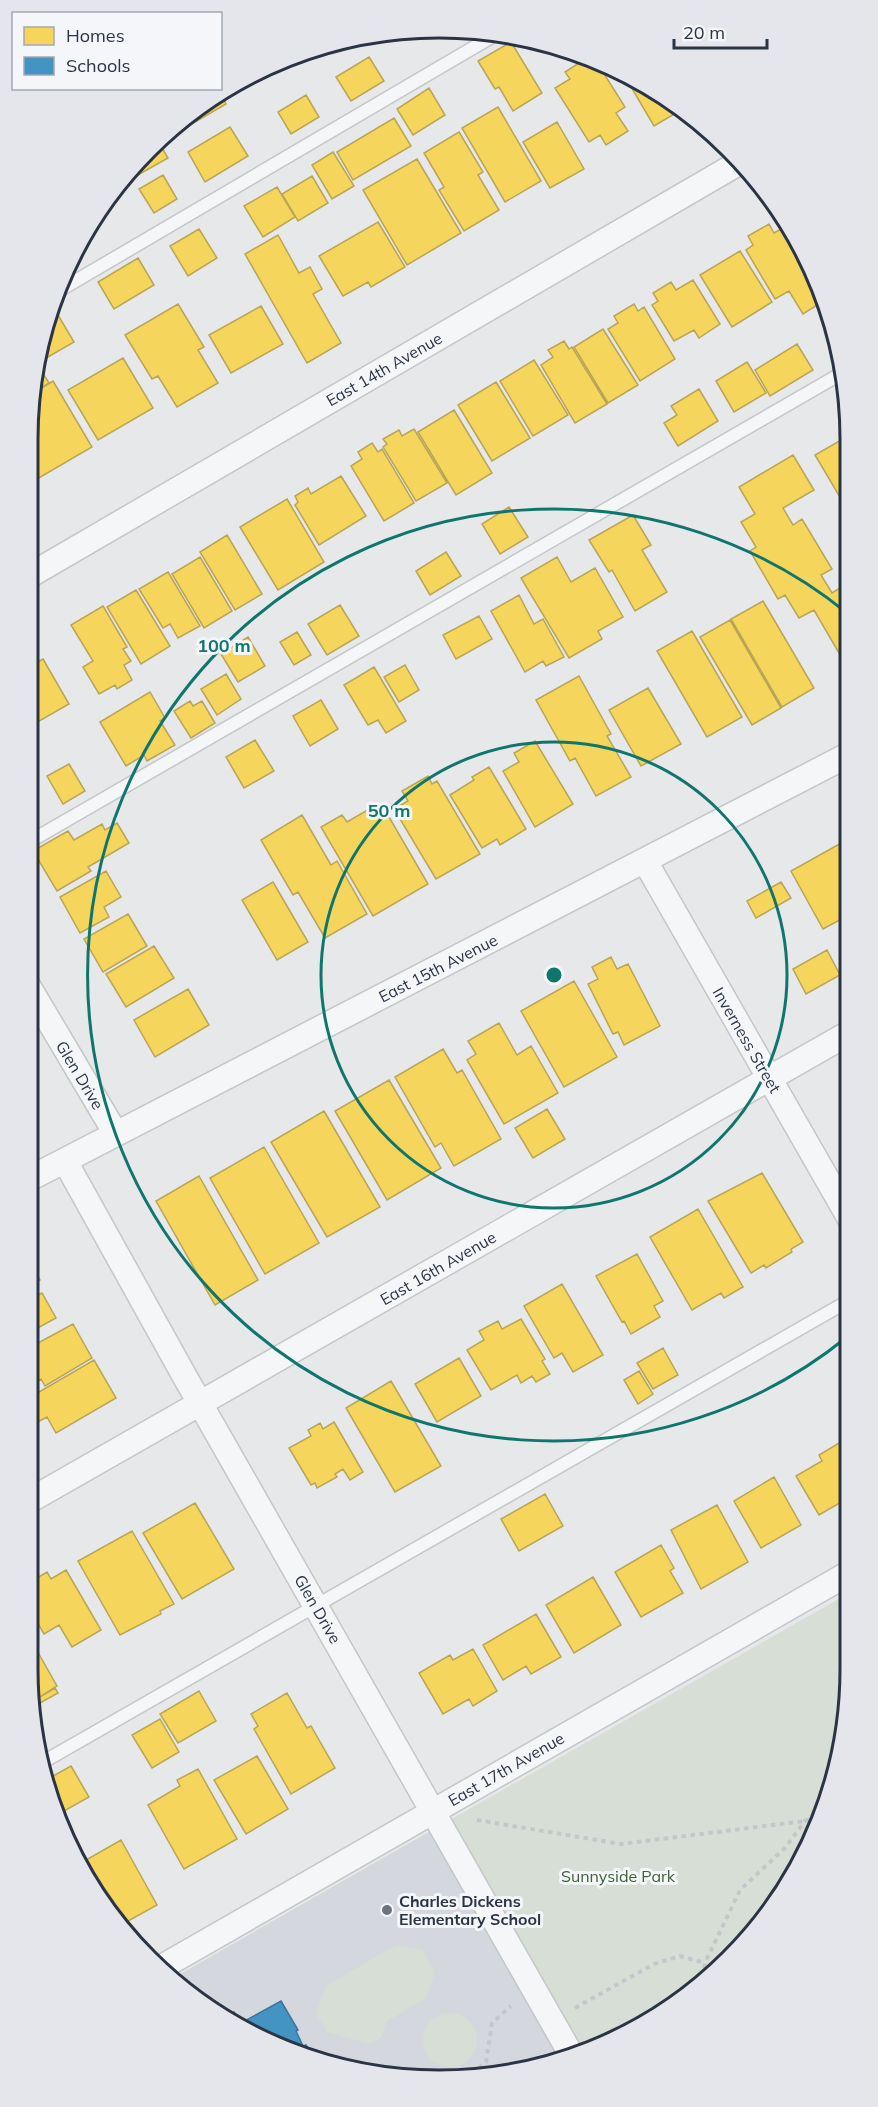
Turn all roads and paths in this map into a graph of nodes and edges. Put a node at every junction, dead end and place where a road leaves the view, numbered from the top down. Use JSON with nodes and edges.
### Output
{"nodes":[{"id":1,"x":486,"y":40,"type":"edge"},
{"id":2,"x":733,"y":166,"type":"edge"},
{"id":3,"x":67,"y":287,"type":"edge"},
{"id":4,"x":835,"y":377,"type":"edge"},
{"id":5,"x":38,"y":571,"type":"edge"},
{"id":6,"x":840,"y":759,"type":"edge"},
{"id":7,"x":38,"y":837,"type":"edge"},
{"id":8,"x":645,"y":861,"type":"junction"},
{"id":9,"x":38,"y":1003,"type":"edge"},
{"id":10,"x":840,"y":1038,"type":"edge"},
{"id":11,"x":769,"y":1078,"type":"junction"},
{"id":12,"x":116,"y":1134,"type":"junction"},
{"id":13,"x":65,"y":1161,"type":"junction"},
{"id":14,"x":38,"y":1174,"type":"edge"},
{"id":15,"x":840,"y":1202,"type":"edge"},
{"id":16,"x":840,"y":1306,"type":"edge"},
{"id":17,"x":201,"y":1404,"type":"junction"},
{"id":18,"x":38,"y":1496,"type":"edge"},
{"id":19,"x":840,"y":1578,"type":"edge"},
{"id":20,"x":315,"y":1604,"type":"junction"},
{"id":21,"x":48,"y":1759,"type":"edge"},
{"id":22,"x":433,"y":1811,"type":"junction"},
{"id":23,"x":812,"y":1816,"type":"edge"},
{"id":24,"x":811,"y":1819,"type":"edge"},
{"id":25,"x":477,"y":1820,"type":"dead end"},
{"id":26,"x":805,"y":1821,"type":"junction"},
{"id":27,"x":705,"y":1963,"type":"junction"},
{"id":28,"x":167,"y":1964,"type":"edge"},
{"id":29,"x":704,"y":1970,"type":"edge"},
{"id":30,"x":535,"y":1992,"type":"junction"},
{"id":31,"x":552,"y":2020,"type":"junction"},
{"id":32,"x":568,"y":2048,"type":"edge"},
{"id":33,"x":480,"y":2067,"type":"edge"}],
"edges":[{"from":1,"to":3,"type":"lane"},
{"from":2,"to":5,"type":"street","name":"East 14th Avenue"},
{"from":4,"to":7,"type":"lane"},
{"from":6,"to":8,"type":"street","name":"East 15th Avenue"},
{"from":8,"to":11,"type":"street","name":"Inverness Street"},
{"from":8,"to":12,"type":"street","name":"East 15th Avenue"},
{"from":9,"to":12,"type":"street","name":"Glen Drive"},
{"from":10,"to":11,"type":"street","name":"East 16th Avenue"},
{"from":11,"to":15,"type":"street","name":"Inverness Street"},
{"from":11,"to":17,"type":"street","name":"East 16th Avenue"},
{"from":12,"to":13,"type":"street","name":"East 15th Avenue"},
{"from":13,"to":14,"type":"street","name":"East 15th Avenue"},
{"from":13,"to":17,"type":"street","name":"Glen Drive"},
{"from":16,"to":20,"type":"lane"},
{"from":17,"to":18,"type":"street","name":"East 16th Avenue"},
{"from":17,"to":20,"type":"street","name":"Glen Drive"},
{"from":19,"to":22,"type":"street","name":"East 17th Avenue"},
{"from":20,"to":21,"type":"lane"},
{"from":20,"to":22,"type":"street","name":"Glen Drive"},
{"from":22,"to":28,"type":"street","name":"East 17th Avenue"},
{"from":22,"to":30,"type":"street","name":"Glen Drive"},
{"from":23,"to":26,"type":"path"},
{"from":24,"to":26,"type":"path"},
{"from":25,"to":26,"type":"path"},
{"from":26,"to":27,"type":"path"},
{"from":27,"to":29,"type":"path"},
{"from":27,"to":31,"type":"path"},
{"from":30,"to":31,"type":"street","name":"Glen Drive"},
{"from":30,"to":33,"type":"path"},
{"from":31,"to":32,"type":"street","name":"Glen Drive"}]}
